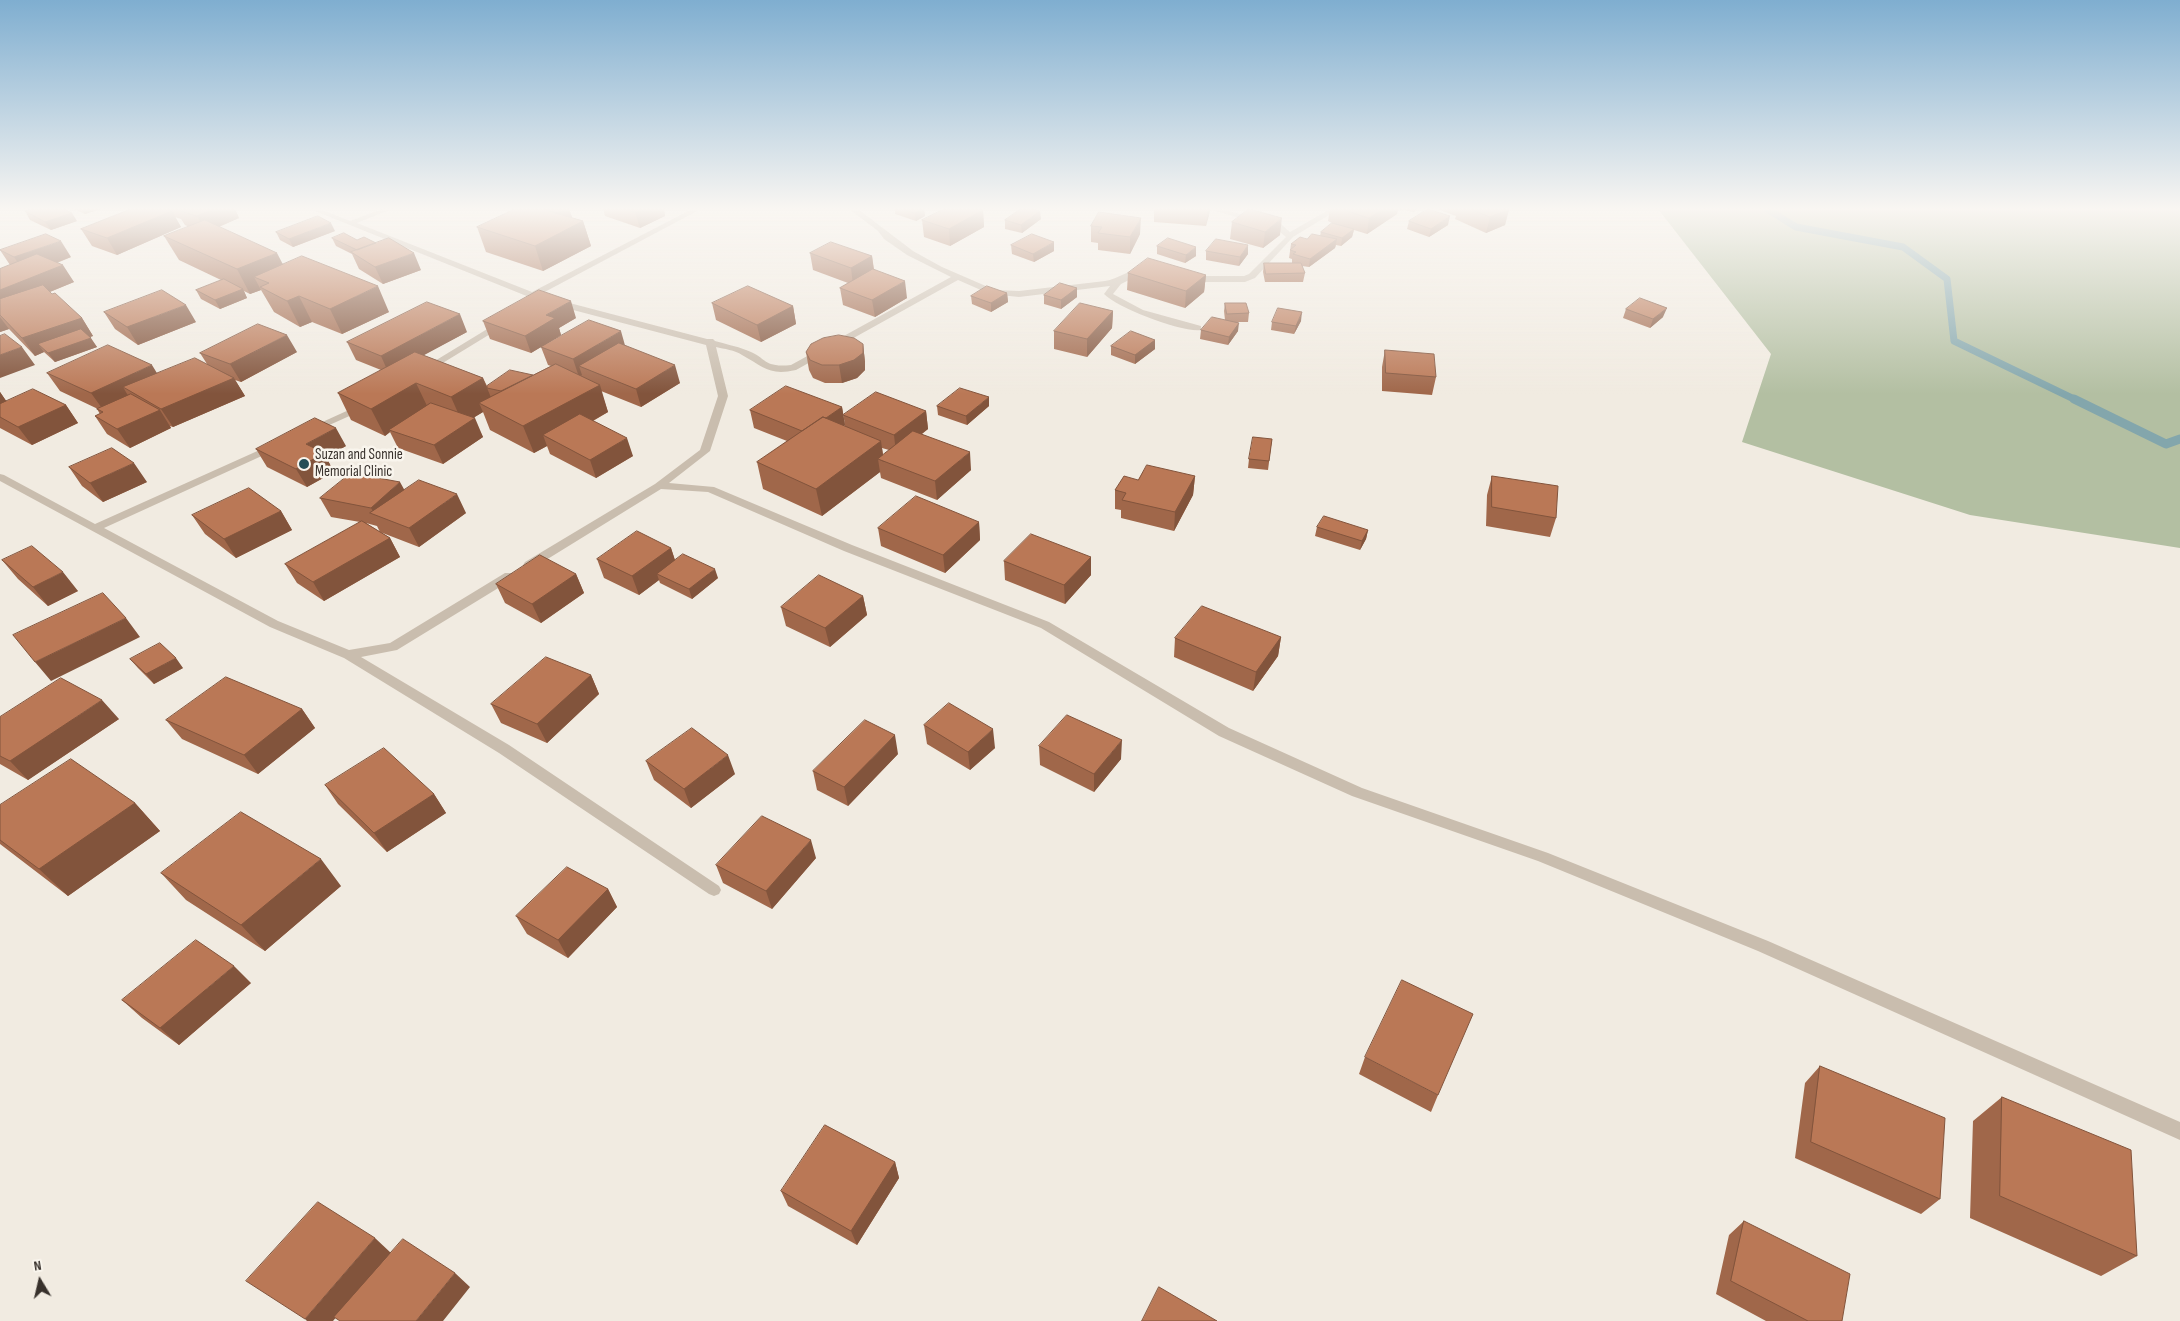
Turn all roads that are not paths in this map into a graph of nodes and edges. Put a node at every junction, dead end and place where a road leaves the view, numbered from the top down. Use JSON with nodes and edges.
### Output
{"nodes":[{"id":1,"x":467,"y":271,"type":"edge"},
{"id":2,"x":587,"y":271,"type":"edge"},
{"id":3,"x":945,"y":271,"type":"edge"},
{"id":4,"x":1140,"y":271,"type":"edge"},
{"id":5,"x":1257,"y":271,"type":"edge"},
{"id":6,"x":1181,"y":273,"type":"edge"},
{"id":7,"x":957,"y":277,"type":"junction"},
{"id":8,"x":1118,"y":282,"type":"junction"},
{"id":9,"x":536,"y":299,"type":"junction"},
{"id":10,"x":509,"y":319,"type":"edge"},
{"id":11,"x":1198,"y":328,"type":"dead end"},
{"id":12,"x":710,"y":341,"type":"junction"},
{"id":13,"x":418,"y":374,"type":"edge"},
{"id":14,"x":368,"y":404,"type":"edge"},
{"id":15,"x":307,"y":432,"type":"edge"},
{"id":16,"x":280,"y":444,"type":"edge"},
{"id":17,"x":0,"y":477,"type":"edge"},
{"id":18,"x":659,"y":486,"type":"junction"},
{"id":19,"x":95,"y":528,"type":"junction"},
{"id":20,"x":348,"y":655,"type":"junction"},
{"id":21,"x":714,"y":890,"type":"dead end"},
{"id":22,"x":2180,"y":1131,"type":"edge"}],
"edges":[{"from":1,"to":9,"type":"street"},
{"from":2,"to":9,"type":"street"},
{"from":3,"to":7,"type":"street"},
{"from":4,"to":8,"type":"street"},
{"from":5,"to":6,"type":"street"},
{"from":7,"to":8,"type":"street"},
{"from":7,"to":12,"type":"street"},
{"from":8,"to":11,"type":"street"},
{"from":9,"to":12,"type":"street"},
{"from":10,"to":13,"type":"street"},
{"from":12,"to":18,"type":"street"},
{"from":14,"to":15,"type":"street"},
{"from":16,"to":19,"type":"street"},
{"from":17,"to":19,"type":"street"},
{"from":18,"to":20,"type":"street"},
{"from":18,"to":22,"type":"street"},
{"from":19,"to":20,"type":"street"},
{"from":20,"to":21,"type":"street"}]}
